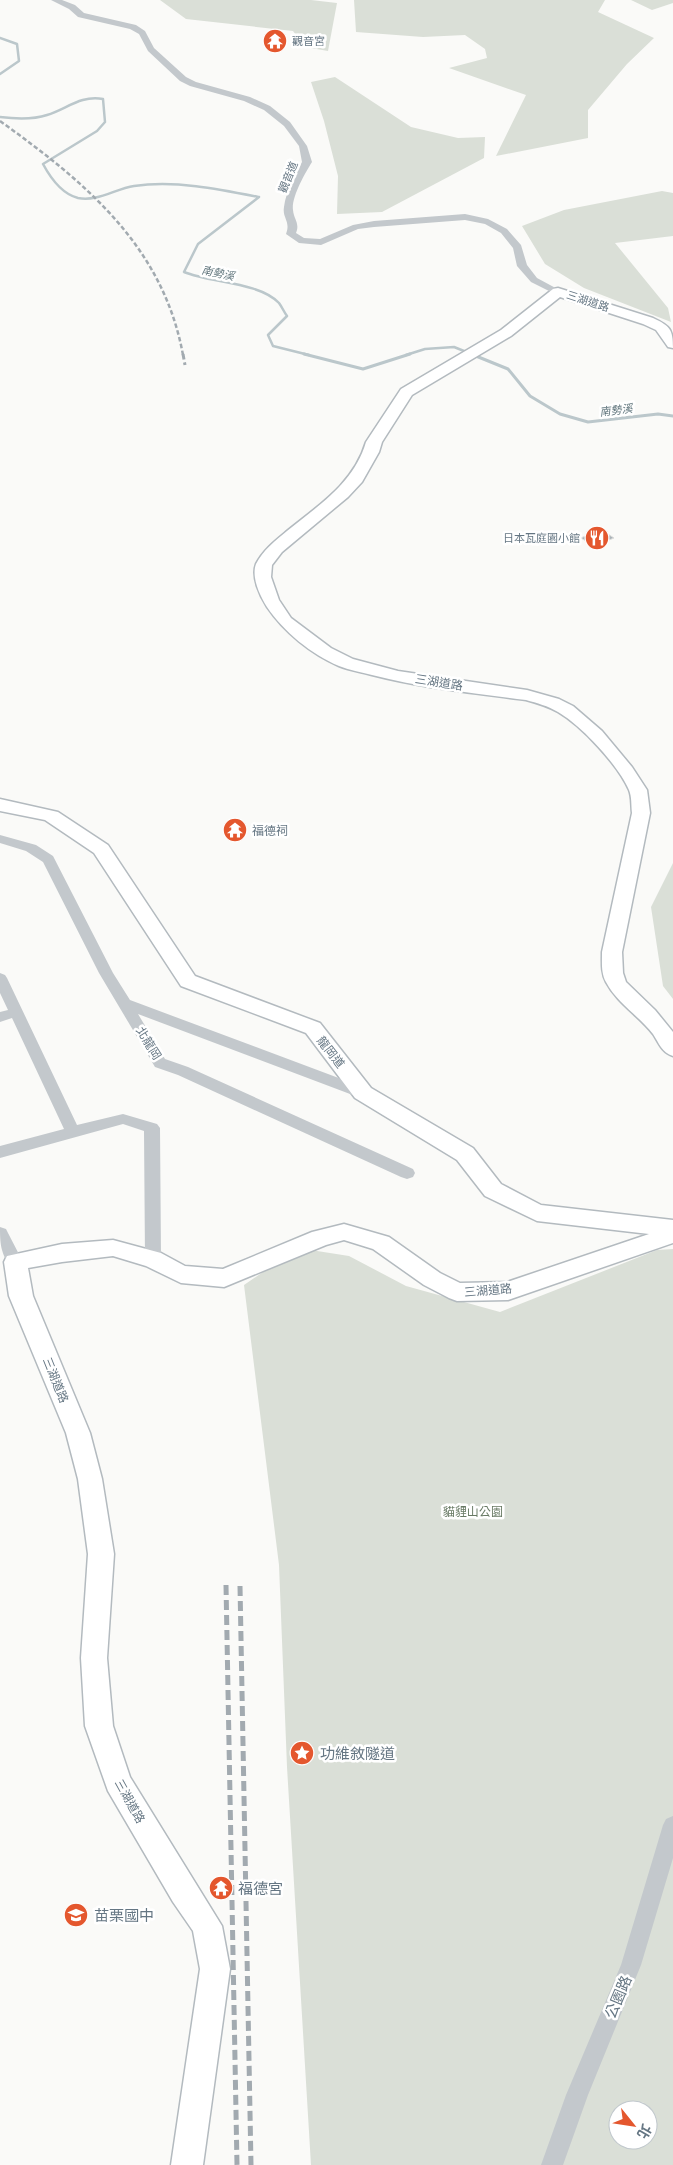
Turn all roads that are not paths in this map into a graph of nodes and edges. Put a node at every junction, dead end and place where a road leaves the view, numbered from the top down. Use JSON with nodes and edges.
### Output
{"nodes":[{"id":1,"x":55,"y":0,"type":"edge"},
{"id":2,"x":558,"y":292,"type":"junction"},
{"id":3,"x":673,"y":344,"type":"edge"},
{"id":4,"x":0,"y":805,"type":"edge"},
{"id":5,"x":0,"y":839,"type":"edge"},
{"id":6,"x":0,"y":978,"type":"edge"},
{"id":7,"x":125,"y":1004,"type":"junction"},
{"id":8,"x":16,"y":1012,"type":"junction"},
{"id":9,"x":0,"y":1017,"type":"edge"},
{"id":10,"x":673,"y":1049,"type":"edge"},
{"id":11,"x":363,"y":1093,"type":"junction"},
{"id":12,"x":72,"y":1132,"type":"junction"},
{"id":13,"x":0,"y":1152,"type":"edge"},
{"id":14,"x":407,"y":1173,"type":"dead end"},
{"id":15,"x":673,"y":1228,"type":"edge"},
{"id":16,"x":0,"y":1233,"type":"edge"},
{"id":17,"x":673,"y":1234,"type":"edge"},
{"id":18,"x":152,"y":1259,"type":"junction"},
{"id":19,"x":15,"y":1262,"type":"junction"},
{"id":20,"x":673,"y":1825,"type":"edge"},
{"id":21,"x":186,"y":2165,"type":"edge"},
{"id":22,"x":552,"y":2165,"type":"edge"}],
"edges":[{"from":1,"to":2,"type":"street","name":"觀音道"},
{"from":2,"to":3,"type":"street","name":"三湖道路"},
{"from":2,"to":10,"type":"street","name":"三湖道路"},
{"from":4,"to":11,"type":"street","name":"龍岡道"},
{"from":5,"to":7,"type":"street","name":"北龍岡"},
{"from":6,"to":8,"type":"street"},
{"from":7,"to":11,"type":"street"},
{"from":7,"to":14,"type":"street","name":"北龍岡"},
{"from":8,"to":9,"type":"street"},
{"from":8,"to":12,"type":"street"},
{"from":11,"to":15,"type":"street","name":"龍岡道"},
{"from":12,"to":13,"type":"street"},
{"from":12,"to":18,"type":"street"},
{"from":16,"to":19,"type":"street"},
{"from":17,"to":18,"type":"street","name":"三湖道路"},
{"from":18,"to":19,"type":"street","name":"三湖道路"},
{"from":19,"to":21,"type":"street","name":"三湖道路"},
{"from":20,"to":22,"type":"street","name":"公園路"}]}
